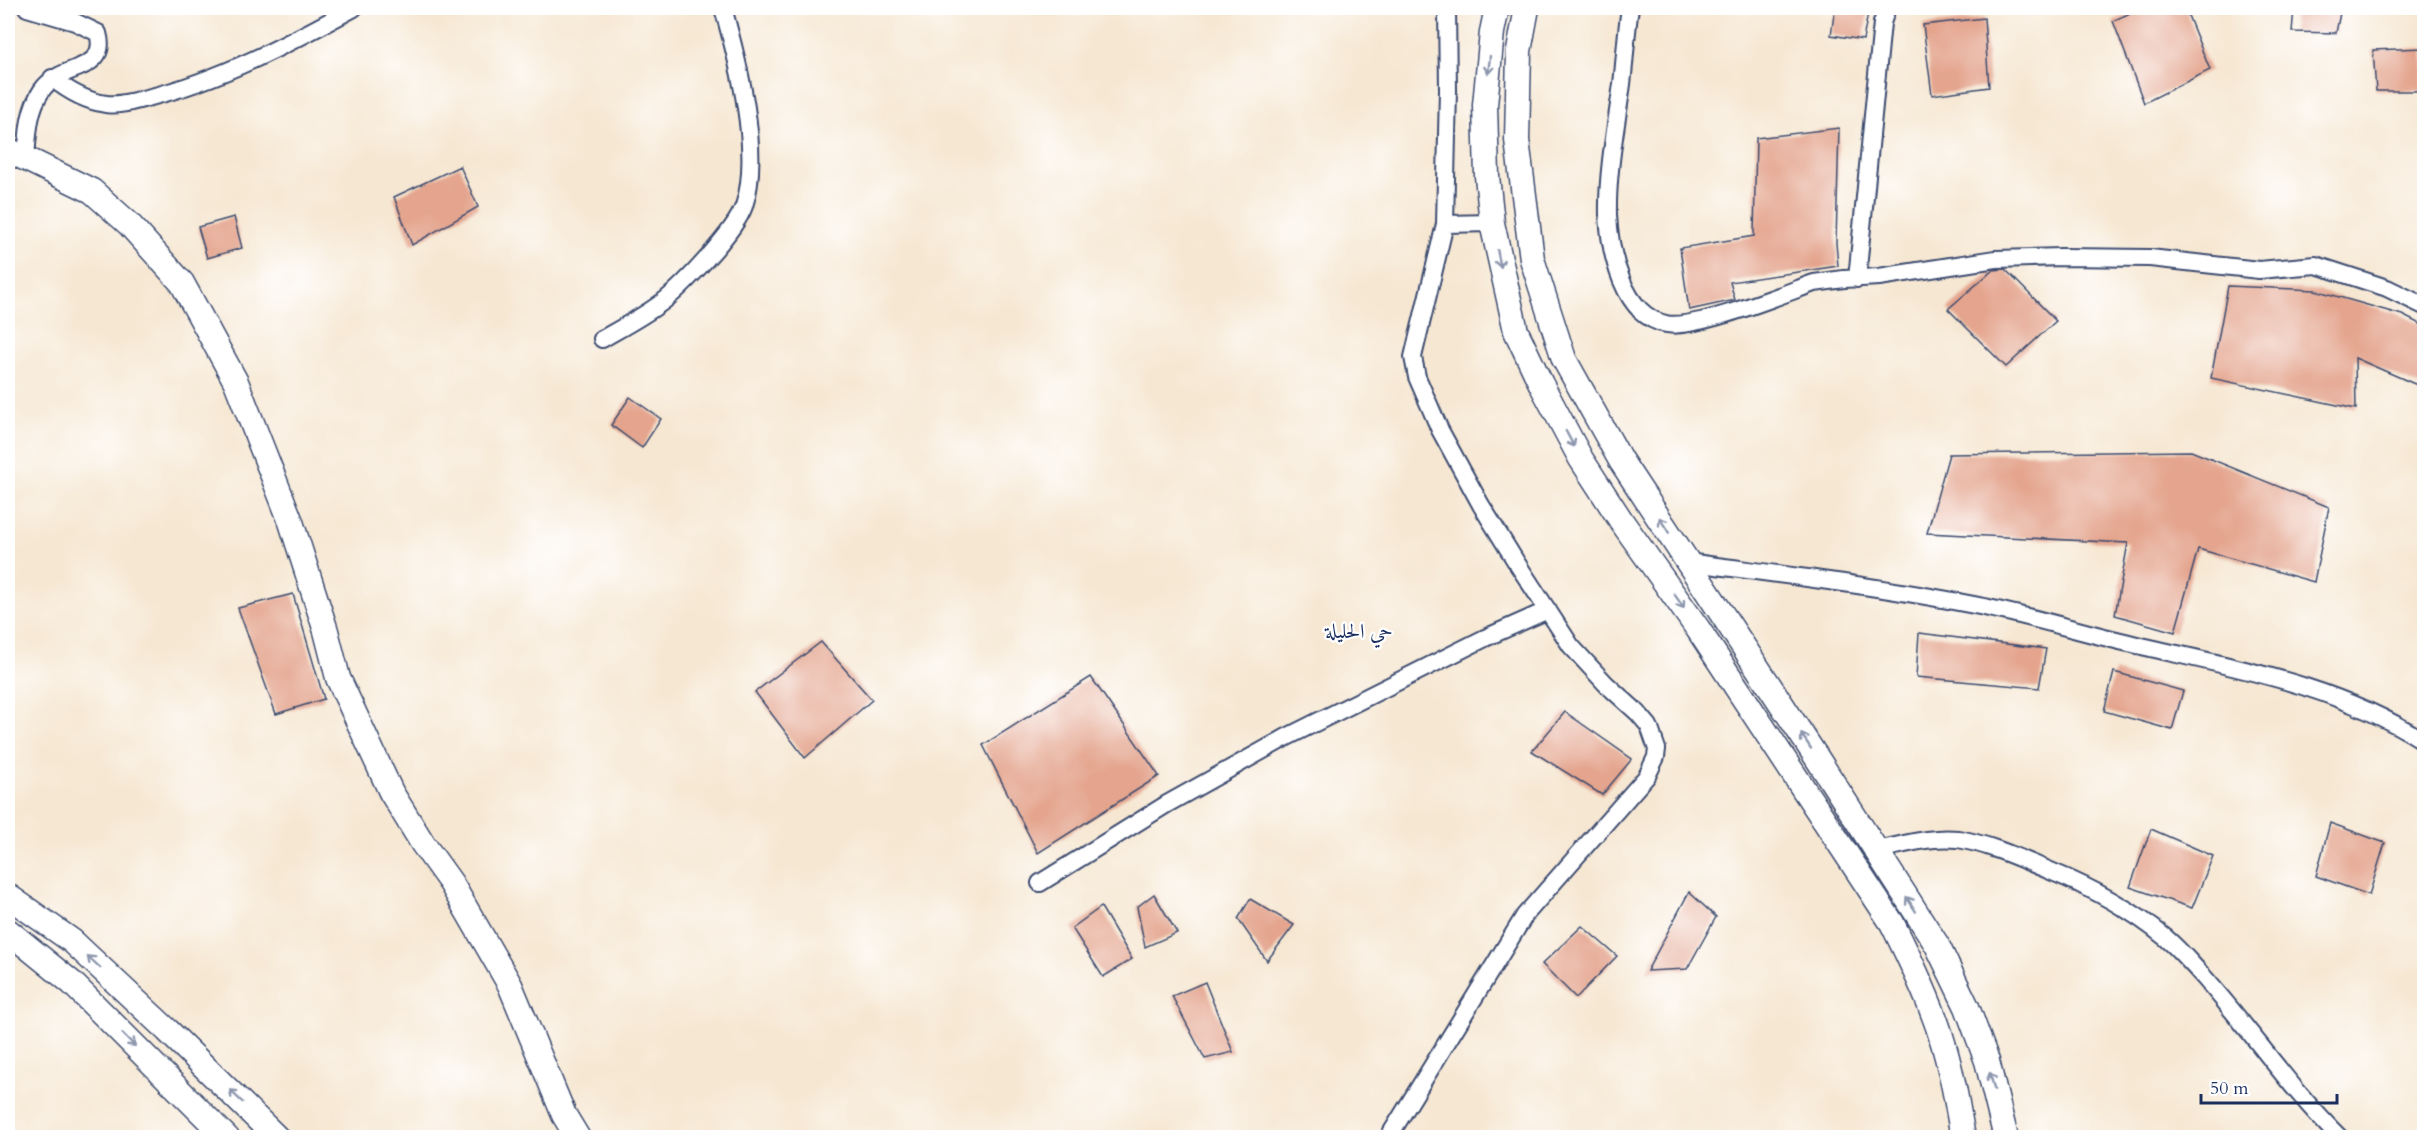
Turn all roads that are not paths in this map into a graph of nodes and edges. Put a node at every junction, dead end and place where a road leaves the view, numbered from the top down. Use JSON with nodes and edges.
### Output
{"nodes":[{"id":1,"x":27,"y":8,"type":"edge"},
{"id":2,"x":354,"y":8,"type":"edge"},
{"id":3,"x":723,"y":8,"type":"edge"},
{"id":4,"x":1448,"y":8,"type":"edge"},
{"id":5,"x":1497,"y":8,"type":"edge"},
{"id":6,"x":1527,"y":8,"type":"edge"},
{"id":7,"x":1630,"y":8,"type":"edge"},
{"id":8,"x":1887,"y":8,"type":"edge"},
{"id":9,"x":52,"y":78,"type":"junction"},
{"id":10,"x":17,"y":154,"type":"edge"},
{"id":11,"x":1492,"y":223,"type":"junction"},
{"id":12,"x":1445,"y":224,"type":"junction"},
{"id":13,"x":1857,"y":279,"type":"junction"},
{"id":14,"x":2424,"y":306,"type":"edge"},
{"id":15,"x":602,"y":339,"type":"dead end"},
{"id":16,"x":1687,"y":562,"type":"junction"},
{"id":17,"x":1548,"y":610,"type":"junction"},
{"id":18,"x":2424,"y":741,"type":"edge"},
{"id":19,"x":1877,"y":850,"type":"junction"},
{"id":20,"x":1040,"y":883,"type":"dead end"},
{"id":21,"x":8,"y":896,"type":"edge"},
{"id":22,"x":8,"y":931,"type":"edge"},
{"id":23,"x":227,"y":1137,"type":"edge"},
{"id":24,"x":277,"y":1137,"type":"edge"},
{"id":25,"x":578,"y":1137,"type":"edge"},
{"id":26,"x":1388,"y":1137,"type":"edge"},
{"id":27,"x":1963,"y":1137,"type":"edge"},
{"id":28,"x":2006,"y":1137,"type":"edge"},
{"id":29,"x":2340,"y":1137,"type":"edge"}],
"edges":[{"from":1,"to":9,"type":"street"},
{"from":2,"to":9,"type":"street"},
{"from":3,"to":15,"type":"street"},
{"from":4,"to":12,"type":"street"},
{"from":5,"to":11,"type":"main road","one_way":true},
{"from":16,"to":6,"type":"main road","one_way":true},
{"from":7,"to":13,"type":"street"},
{"from":8,"to":13,"type":"street"},
{"from":9,"to":10,"type":"street"},
{"from":10,"to":25,"type":"main road"},
{"from":11,"to":12,"type":"street"},
{"from":11,"to":27,"type":"main road","one_way":true},
{"from":12,"to":17,"type":"street"},
{"from":13,"to":14,"type":"street"},
{"from":16,"to":18,"type":"street"},
{"from":19,"to":16,"type":"main road","one_way":true},
{"from":17,"to":20,"type":"street"},
{"from":17,"to":26,"type":"street"},
{"from":28,"to":19,"type":"main road","one_way":true},
{"from":19,"to":29,"type":"street"},
{"from":24,"to":21,"type":"main road","one_way":true},
{"from":22,"to":23,"type":"main road","one_way":true}]}
